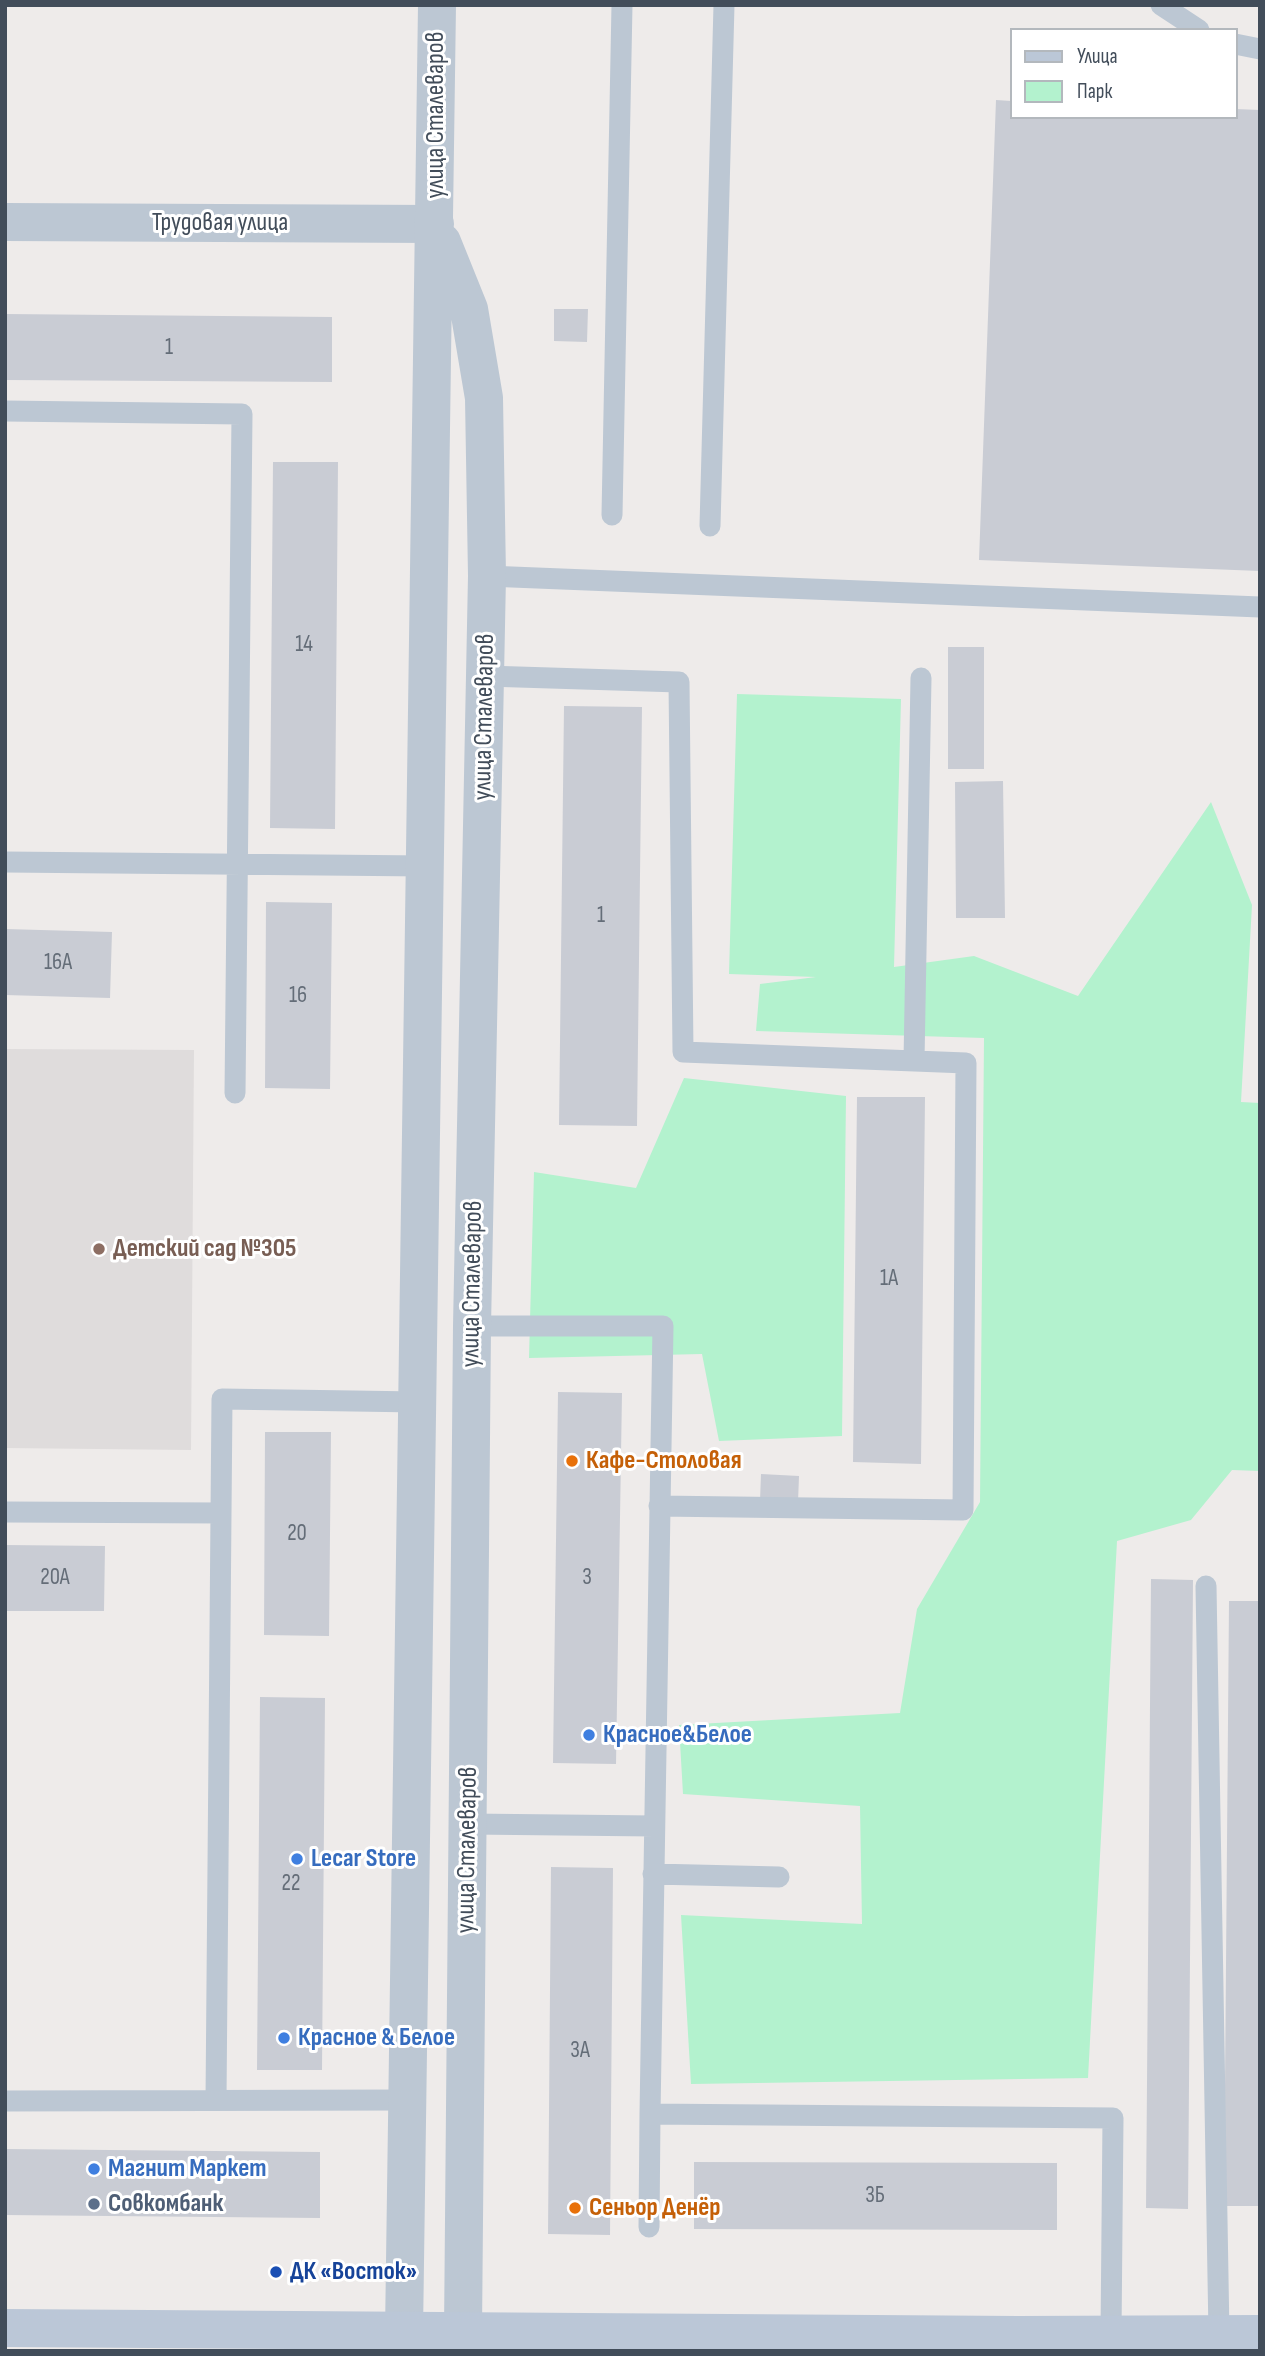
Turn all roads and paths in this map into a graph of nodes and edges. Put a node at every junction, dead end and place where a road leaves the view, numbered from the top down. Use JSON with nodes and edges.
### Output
{"nodes":[{"id":1,"x":437,"y":5,"type":"edge"},
{"id":2,"x":622,"y":5,"type":"edge"},
{"id":3,"x":724,"y":5,"type":"edge"},
{"id":4,"x":1161,"y":5,"type":"edge"},
{"id":5,"x":1196,"y":28,"type":"edge"},
{"id":6,"x":1237,"y":44,"type":"edge"},
{"id":7,"x":1260,"y":49,"type":"edge"},
{"id":8,"x":5,"y":222,"type":"edge"},
{"id":9,"x":435,"y":224,"type":"junction"},
{"id":10,"x":5,"y":411,"type":"edge"},
{"id":11,"x":612,"y":515,"type":"dead end"},
{"id":12,"x":710,"y":526,"type":"dead end"},
{"id":13,"x":488,"y":576,"type":"junction"},
{"id":14,"x":1260,"y":607,"type":"edge"},
{"id":15,"x":486,"y":676,"type":"junction"},
{"id":16,"x":921,"y":678,"type":"dead end"},
{"id":17,"x":5,"y":862,"type":"edge"},
{"id":18,"x":236,"y":864,"type":"junction"},
{"id":19,"x":426,"y":866,"type":"junction"},
{"id":20,"x":914,"y":1060,"type":"junction"},
{"id":21,"x":235,"y":1093,"type":"dead end"},
{"id":22,"x":472,"y":1326,"type":"junction"},
{"id":23,"x":418,"y":1402,"type":"junction"},
{"id":24,"x":659,"y":1506,"type":"junction"},
{"id":25,"x":5,"y":1512,"type":"edge"},
{"id":26,"x":221,"y":1513,"type":"junction"},
{"id":27,"x":1206,"y":1586,"type":"dead end"},
{"id":28,"x":469,"y":1824,"type":"junction"},
{"id":29,"x":654,"y":1826,"type":"junction"},
{"id":30,"x":653,"y":1874,"type":"junction"},
{"id":31,"x":779,"y":1877,"type":"dead end"},
{"id":32,"x":407,"y":2100,"type":"junction"},
{"id":33,"x":5,"y":2101,"type":"edge"},
{"id":34,"x":216,"y":2101,"type":"junction"},
{"id":35,"x":650,"y":2114,"type":"junction"},
{"id":36,"x":649,"y":2227,"type":"dead end"},
{"id":37,"x":5,"y":2328,"type":"edge"},
{"id":38,"x":1111,"y":2334,"type":"junction"},
{"id":39,"x":1219,"y":2334,"type":"junction"},
{"id":40,"x":1260,"y":2334,"type":"edge"},
{"id":41,"x":404,"y":2341,"type":"edge"},
{"id":42,"x":463,"y":2341,"type":"edge"},
{"id":43,"x":1018,"y":2343,"type":"edge"}],
"edges":[{"from":1,"to":9,"type":"street","name":"улица Сталеваров"},
{"from":2,"to":11,"type":"lane"},
{"from":3,"to":12,"type":"lane"},
{"from":4,"to":5,"type":"lane"},
{"from":6,"to":7,"type":"lane"},
{"from":8,"to":9,"type":"street","name":"Трудовая улица"},
{"from":9,"to":13,"type":"street","name":"улица Сталеваров"},
{"from":9,"to":19,"type":"street","name":"улица Сталеваров"},
{"from":10,"to":18,"type":"lane"},
{"from":13,"to":14,"type":"lane"},
{"from":13,"to":15,"type":"street","name":"улица Сталеваров"},
{"from":15,"to":20,"type":"lane"},
{"from":15,"to":22,"type":"street","name":"улица Сталеваров"},
{"from":16,"to":20,"type":"lane"},
{"from":17,"to":18,"type":"lane"},
{"from":18,"to":19,"type":"lane"},
{"from":18,"to":21,"type":"lane"},
{"from":19,"to":23,"type":"street","name":"улица Сталеваров"},
{"from":20,"to":24,"type":"lane"},
{"from":22,"to":24,"type":"lane"},
{"from":22,"to":28,"type":"street","name":"улица Сталеваров"},
{"from":23,"to":26,"type":"lane"},
{"from":23,"to":32,"type":"street","name":"улица Сталеваров"},
{"from":24,"to":29,"type":"lane"},
{"from":25,"to":26,"type":"lane"},
{"from":26,"to":34,"type":"lane"},
{"from":27,"to":39,"type":"lane"},
{"from":28,"to":29,"type":"lane"},
{"from":28,"to":42,"type":"street","name":"улица Сталеваров"},
{"from":29,"to":30,"type":"lane"},
{"from":30,"to":31,"type":"lane"},
{"from":30,"to":35,"type":"lane"},
{"from":32,"to":34,"type":"lane"},
{"from":32,"to":41,"type":"street","name":"улица Сталеваров"},
{"from":33,"to":34,"type":"lane"},
{"from":35,"to":36,"type":"lane"},
{"from":35,"to":38,"type":"lane"},
{"from":37,"to":41,"type":"main road"},
{"from":38,"to":39,"type":"main road"},
{"from":38,"to":43,"type":"main road"},
{"from":39,"to":40,"type":"main road"},
{"from":41,"to":42,"type":"main road"},
{"from":42,"to":43,"type":"main road"}]}
